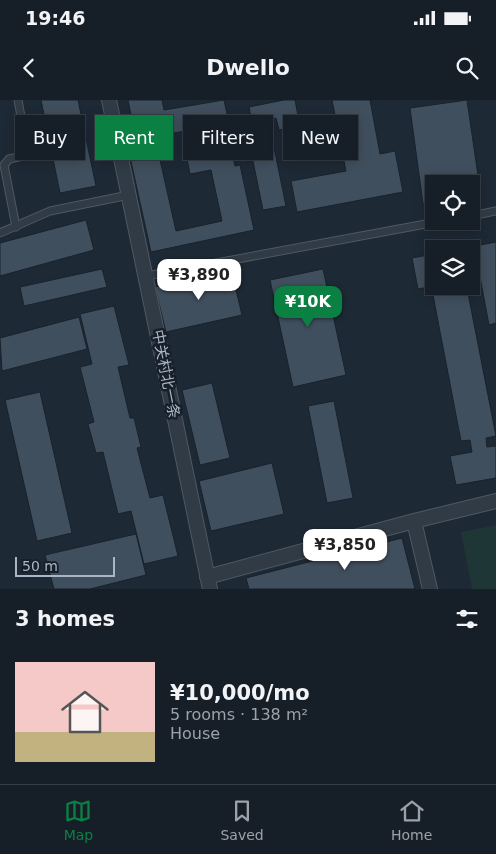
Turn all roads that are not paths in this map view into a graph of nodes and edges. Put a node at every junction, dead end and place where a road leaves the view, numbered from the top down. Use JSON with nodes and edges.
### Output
{"nodes":[{"id":1,"x":18,"y":100,"type":"edge"},
{"id":2,"x":109,"y":100,"type":"edge"},
{"id":3,"x":129,"y":195,"type":"junction"},
{"id":4,"x":496,"y":211,"type":"edge"},
{"id":5,"x":480,"y":214,"type":"edge"},
{"id":6,"x":425,"y":224,"type":"edge"},
{"id":7,"x":16,"y":226,"type":"junction"},
{"id":8,"x":0,"y":233,"type":"edge"},
{"id":9,"x":146,"y":276,"type":"junction"},
{"id":10,"x":496,"y":501,"type":"edge"},
{"id":11,"x":414,"y":521,"type":"junction"},
{"id":12,"x":208,"y":583,"type":"edge"},
{"id":13,"x":430,"y":589,"type":"edge"}],
"edges":[{"from":1,"to":7,"type":"lane"},
{"from":2,"to":3,"type":"street","name":"中关村北一条"},
{"from":3,"to":7,"type":"lane"},
{"from":3,"to":9,"type":"street","name":"中关村北一条"},
{"from":4,"to":5,"type":"lane"},
{"from":6,"to":9,"type":"lane"},
{"from":7,"to":8,"type":"lane"},
{"from":9,"to":12,"type":"street","name":"中关村北一条"},
{"from":10,"to":11,"type":"street"},
{"from":11,"to":12,"type":"street"},
{"from":11,"to":13,"type":"street"}]}
